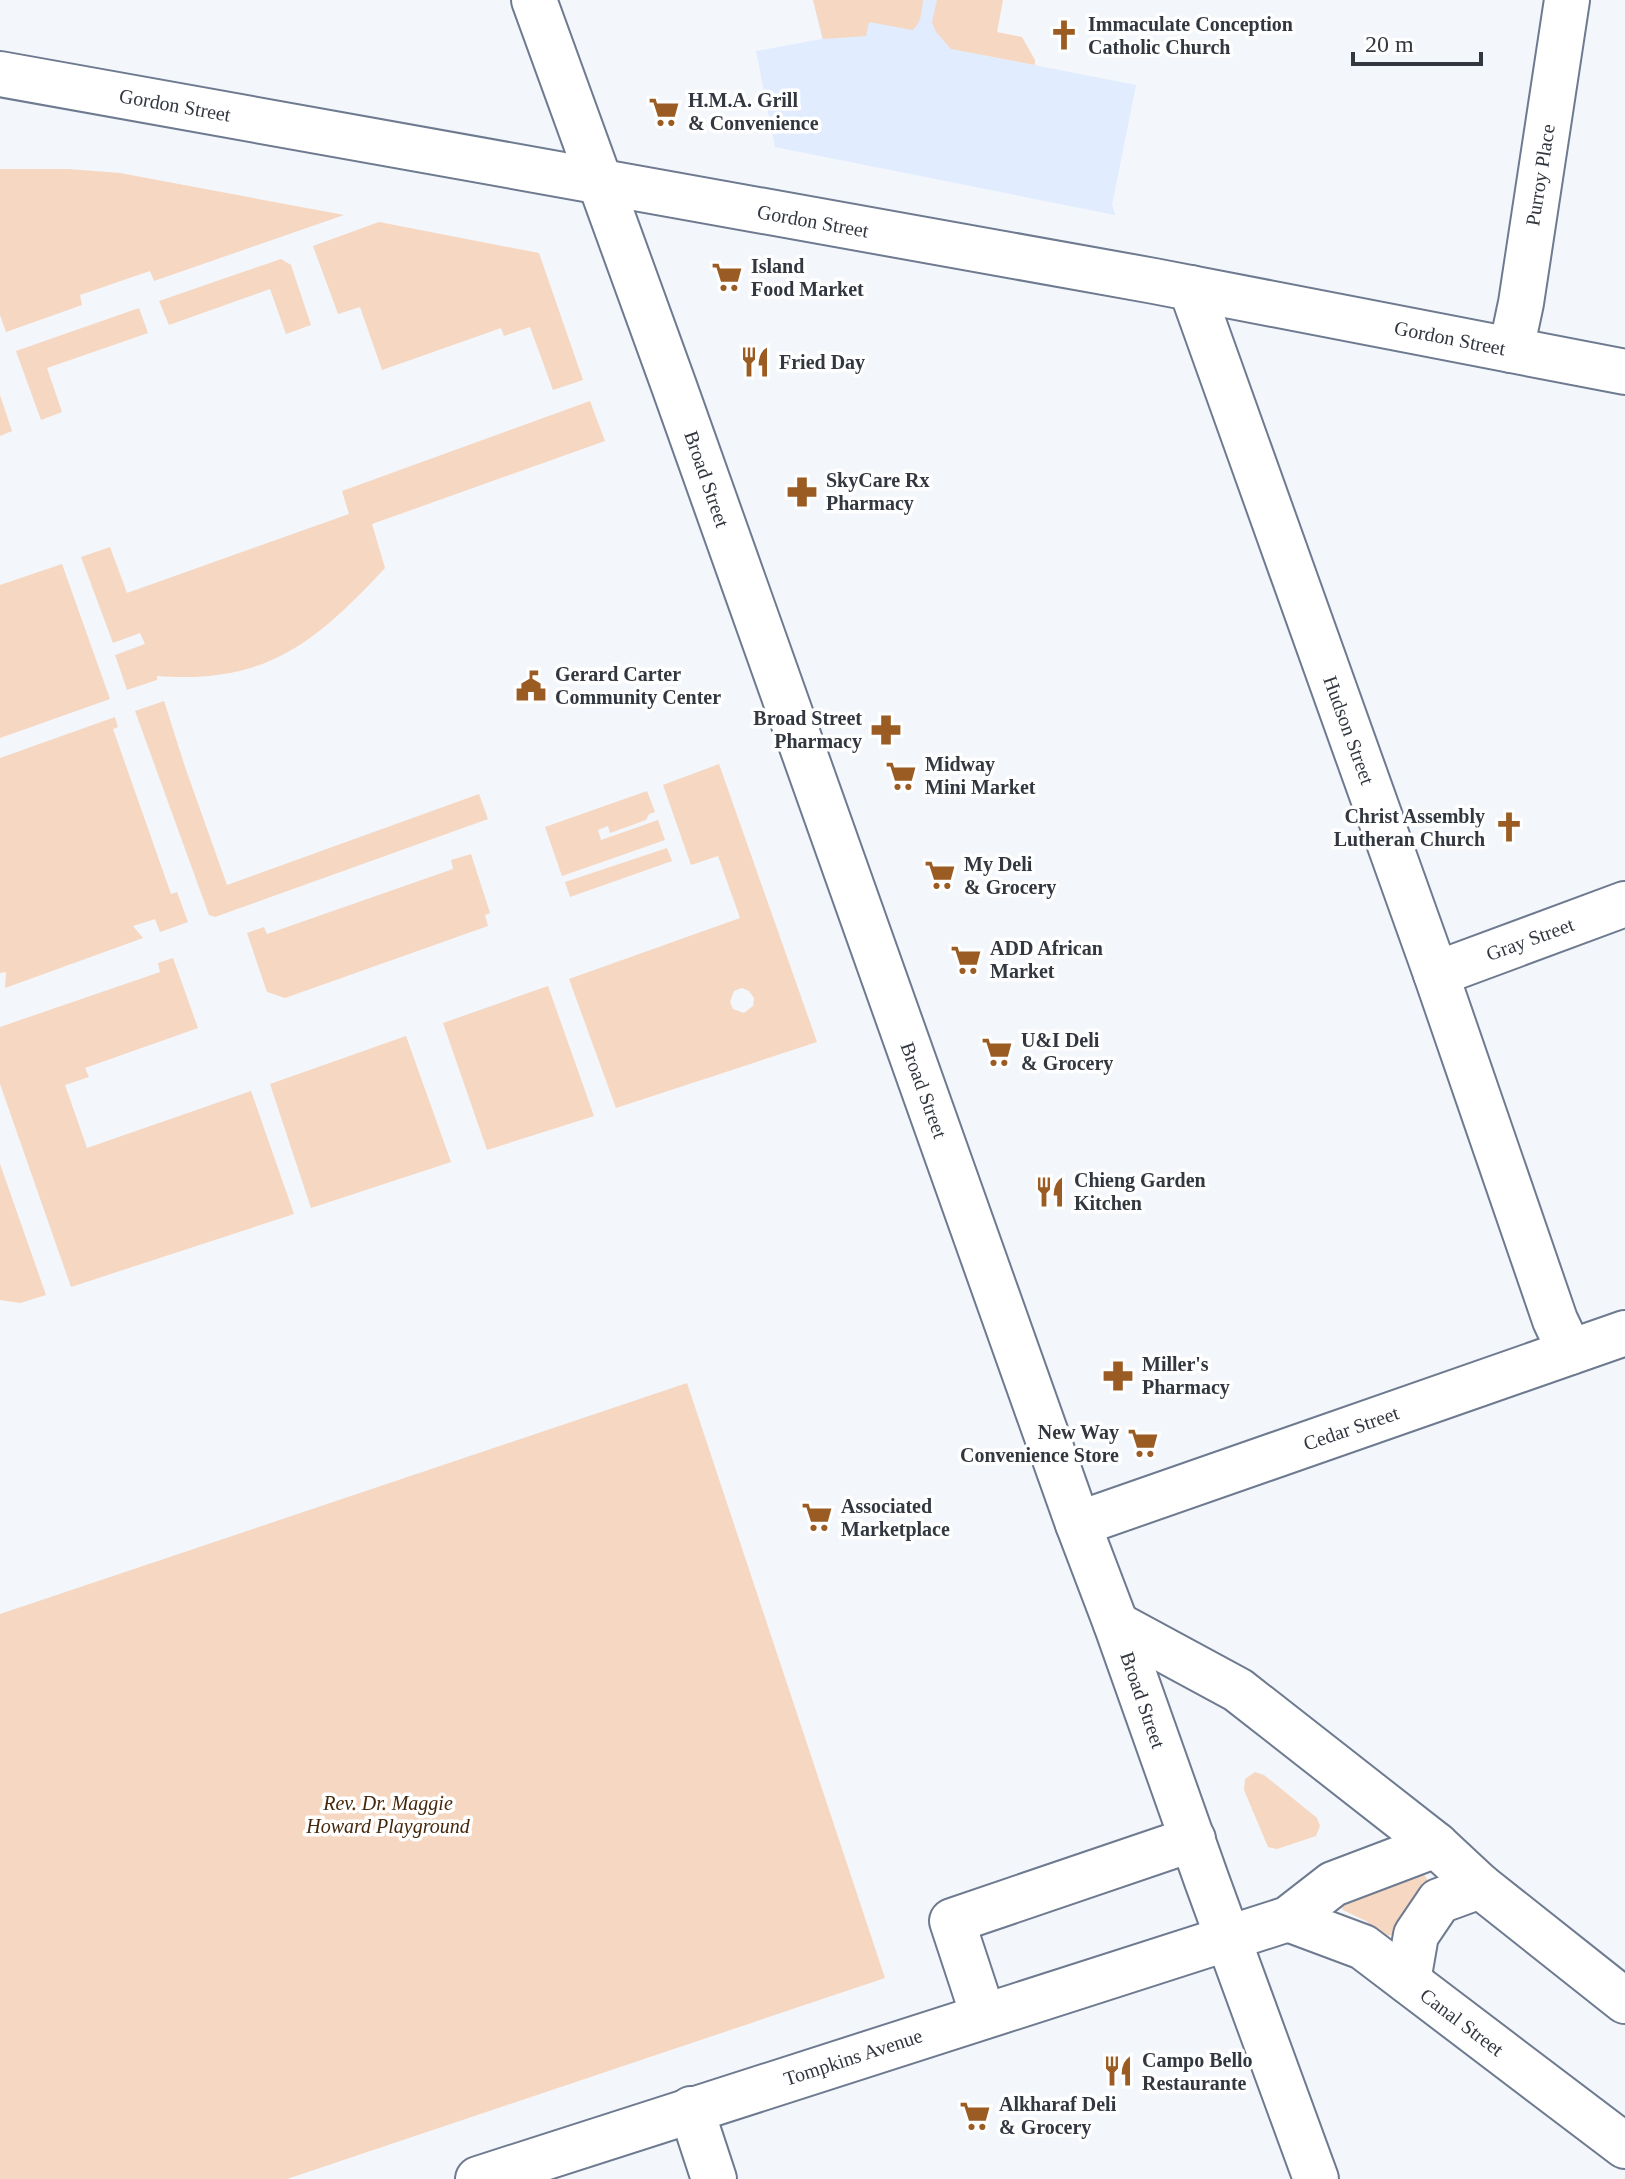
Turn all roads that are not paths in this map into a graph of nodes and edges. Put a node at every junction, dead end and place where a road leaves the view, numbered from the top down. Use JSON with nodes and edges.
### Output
{"nodes":[{"id":1,"x":534,"y":0,"type":"edge"},
{"id":2,"x":1567,"y":0,"type":"edge"},
{"id":3,"x":0,"y":74,"type":"edge"},
{"id":4,"x":601,"y":181,"type":"junction"},
{"id":5,"x":1191,"y":288,"type":"junction"},
{"id":6,"x":1511,"y":350,"type":"junction"},
{"id":7,"x":1625,"y":372,"type":"edge"},
{"id":8,"x":1625,"y":904,"type":"edge"},
{"id":9,"x":1436,"y":974,"type":"junction"},
{"id":10,"x":1622,"y":1340,"type":"edge"},
{"id":11,"x":1570,"y":1352,"type":"junction"},
{"id":12,"x":1078,"y":1524,"type":"junction"},
{"id":13,"x":1116,"y":1624,"type":"junction"},
{"id":14,"x":1193,"y":1839,"type":"junction"},
{"id":15,"x":1436,"y":1845,"type":"junction"},
{"id":16,"x":1480,"y":1886,"type":"junction"},
{"id":17,"x":1288,"y":1919,"type":"junction"},
{"id":18,"x":1229,"y":1936,"type":"junction"},
{"id":19,"x":1408,"y":1981,"type":"junction"},
{"id":20,"x":1625,"y":2001,"type":"edge"},
{"id":21,"x":983,"y":2015,"type":"junction"},
{"id":22,"x":691,"y":2109,"type":"junction"},
{"id":23,"x":1625,"y":2146,"type":"edge"},
{"id":24,"x":478,"y":2179,"type":"edge"},
{"id":25,"x":714,"y":2179,"type":"edge"},
{"id":26,"x":1316,"y":2179,"type":"edge"}],
"edges":[{"from":1,"to":4,"type":"street","name":"Broad Street"},
{"from":2,"to":6,"type":"street","name":"Purroy Place"},
{"from":3,"to":4,"type":"street","name":"Gordon Street"},
{"from":4,"to":5,"type":"street","name":"Gordon Street"},
{"from":4,"to":12,"type":"street","name":"Broad Street"},
{"from":5,"to":6,"type":"street","name":"Gordon Street"},
{"from":5,"to":9,"type":"street","name":"Hudson Street"},
{"from":6,"to":7,"type":"street","name":"Gordon Street"},
{"from":8,"to":9,"type":"street","name":"Gray Street"},
{"from":9,"to":11,"type":"street","name":"Hudson Street"},
{"from":10,"to":11,"type":"street","name":"Cedar Street"},
{"from":11,"to":12,"type":"street","name":"Cedar Street"},
{"from":12,"to":13,"type":"street","name":"Broad Street"},
{"from":13,"to":14,"type":"street","name":"Broad Street"},
{"from":13,"to":15,"type":"street"},
{"from":14,"to":18,"type":"street","name":"Broad Street"},
{"from":14,"to":21,"type":"street"},
{"from":15,"to":16,"type":"street"},
{"from":15,"to":17,"type":"street"},
{"from":16,"to":19,"type":"street"},
{"from":16,"to":20,"type":"street"},
{"from":17,"to":18,"type":"street"},
{"from":17,"to":19,"type":"street","name":"Canal Street"},
{"from":18,"to":21,"type":"street","name":"Tompkins Avenue"},
{"from":18,"to":26,"type":"street","name":"Broad Street"},
{"from":19,"to":23,"type":"street","name":"Canal Street"},
{"from":21,"to":22,"type":"street","name":"Tompkins Avenue"},
{"from":22,"to":24,"type":"street","name":"Tompkins Avenue"},
{"from":22,"to":25,"type":"street"}]}
